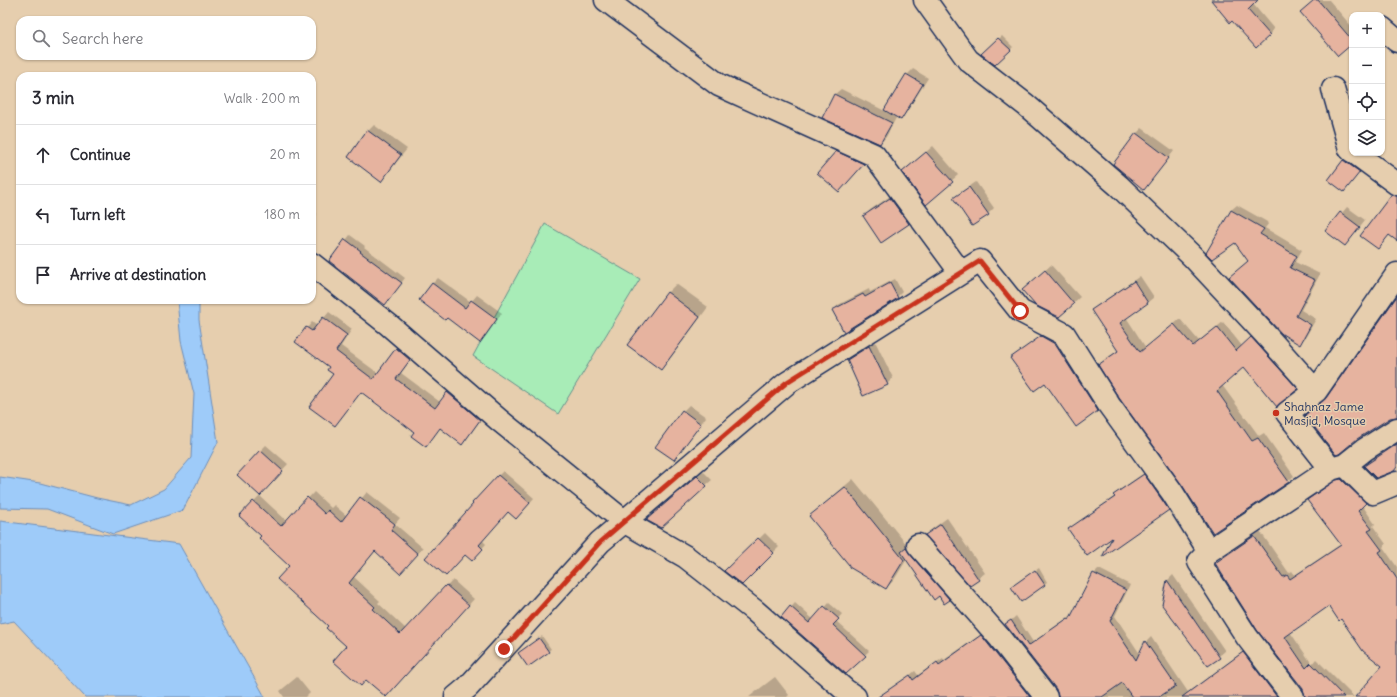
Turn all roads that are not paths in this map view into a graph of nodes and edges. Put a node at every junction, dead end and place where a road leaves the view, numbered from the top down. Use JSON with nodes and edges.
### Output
{"nodes":[{"id":1,"x":606,"y":0,"type":"edge"},
{"id":2,"x":925,"y":0,"type":"edge"},
{"id":3,"x":1385,"y":31,"type":"edge"},
{"id":4,"x":1397,"y":41,"type":"edge"},
{"id":5,"x":1333,"y":89,"type":"dead end"},
{"id":6,"x":1349,"y":145,"type":"edge"},
{"id":7,"x":1359,"y":156,"type":"edge"},
{"id":8,"x":1397,"y":184,"type":"edge"},
{"id":9,"x":316,"y":267,"type":"edge"},
{"id":10,"x":961,"y":273,"type":"junction"},
{"id":11,"x":1397,"y":274,"type":"edge"},
{"id":12,"x":1316,"y":391,"type":"junction"},
{"id":13,"x":1397,"y":429,"type":"edge"},
{"id":14,"x":1338,"y":467,"type":"junction"},
{"id":15,"x":1397,"y":484,"type":"edge"},
{"id":16,"x":625,"y":522,"type":"junction"},
{"id":17,"x":918,"y":545,"type":"dead end"},
{"id":18,"x":1209,"y":551,"type":"junction"},
{"id":19,"x":456,"y":697,"type":"edge"},
{"id":20,"x":855,"y":697,"type":"edge"},
{"id":21,"x":1046,"y":697,"type":"edge"},
{"id":22,"x":1293,"y":697,"type":"edge"}],
"edges":[{"from":1,"to":10,"type":"street"},
{"from":2,"to":12,"type":"street"},
{"from":3,"to":4,"type":"street"},
{"from":5,"to":6,"type":"street"},
{"from":7,"to":8,"type":"street"},
{"from":9,"to":16,"type":"street"},
{"from":10,"to":16,"type":"street"},
{"from":10,"to":18,"type":"street"},
{"from":11,"to":12,"type":"street"},
{"from":12,"to":14,"type":"street"},
{"from":13,"to":14,"type":"street"},
{"from":14,"to":15,"type":"street"},
{"from":14,"to":18,"type":"street"},
{"from":16,"to":19,"type":"street"},
{"from":16,"to":20,"type":"street"},
{"from":17,"to":21,"type":"street"},
{"from":18,"to":22,"type":"street"}]}
